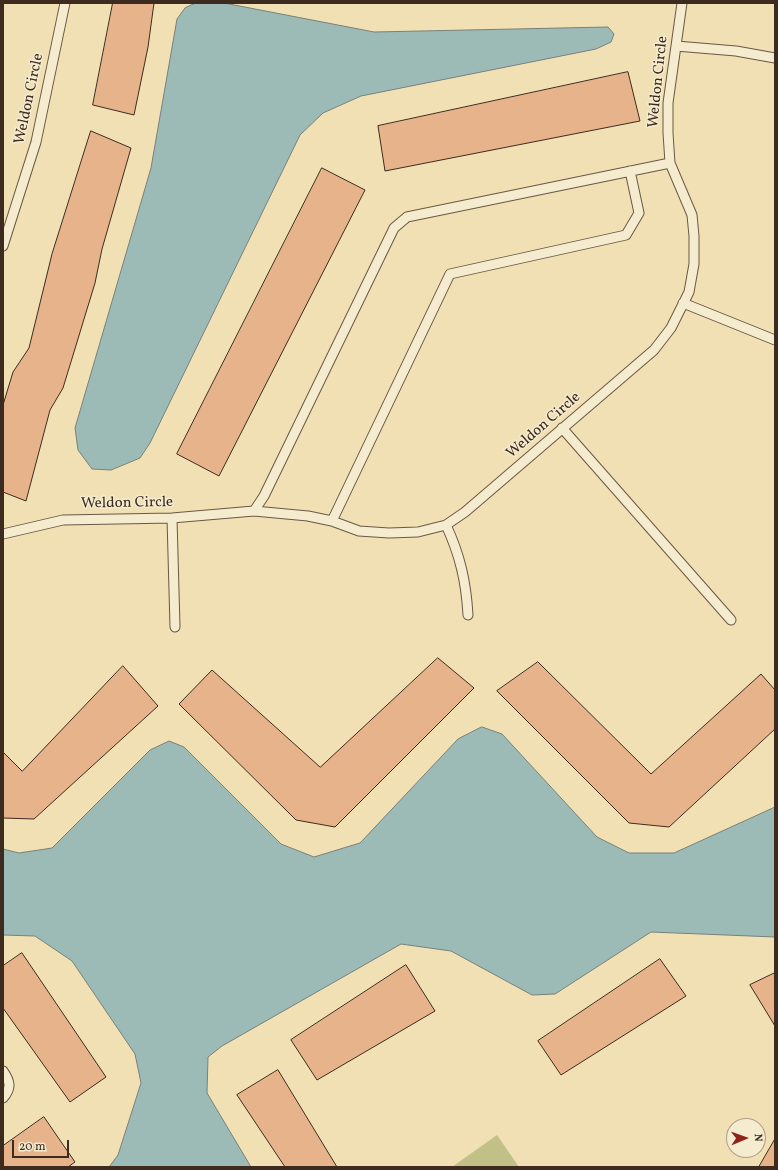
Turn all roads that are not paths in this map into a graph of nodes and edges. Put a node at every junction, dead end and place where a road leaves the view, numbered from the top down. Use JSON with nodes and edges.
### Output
{"nodes":[{"id":1,"x":65,"y":3,"type":"edge"},
{"id":2,"x":682,"y":3,"type":"edge"},
{"id":3,"x":676,"y":46,"type":"junction"},
{"id":4,"x":775,"y":58,"type":"edge"},
{"id":5,"x":670,"y":163,"type":"junction"},
{"id":6,"x":630,"y":172,"type":"junction"},
{"id":7,"x":3,"y":246,"type":"edge"},
{"id":8,"x":683,"y":303,"type":"junction"},
{"id":9,"x":775,"y":340,"type":"edge"},
{"id":10,"x":562,"y":428,"type":"junction"},
{"id":11,"x":254,"y":512,"type":"junction"},
{"id":12,"x":172,"y":518,"type":"junction"},
{"id":13,"x":332,"y":521,"type":"junction"},
{"id":14,"x":446,"y":525,"type":"junction"},
{"id":15,"x":3,"y":534,"type":"edge"},
{"id":16,"x":468,"y":615,"type":"dead end"},
{"id":17,"x":731,"y":620,"type":"dead end"},
{"id":18,"x":175,"y":627,"type":"dead end"},
{"id":19,"x":3,"y":1071,"type":"edge"},
{"id":20,"x":3,"y":1098,"type":"edge"}],
"edges":[{"from":1,"to":7,"type":"lane","name":"Weldon Circle"},
{"from":2,"to":3,"type":"lane","name":"Weldon Circle"},
{"from":3,"to":4,"type":"lane"},
{"from":3,"to":5,"type":"lane","name":"Weldon Circle"},
{"from":5,"to":6,"type":"lane"},
{"from":5,"to":8,"type":"lane","name":"Weldon Circle"},
{"from":6,"to":11,"type":"lane"},
{"from":6,"to":13,"type":"lane"},
{"from":8,"to":9,"type":"lane"},
{"from":8,"to":10,"type":"lane","name":"Weldon Circle"},
{"from":10,"to":14,"type":"lane","name":"Weldon Circle"},
{"from":10,"to":17,"type":"lane"},
{"from":11,"to":12,"type":"lane","name":"Weldon Circle"},
{"from":11,"to":13,"type":"lane","name":"Weldon Circle"},
{"from":12,"to":15,"type":"lane","name":"Weldon Circle"},
{"from":12,"to":18,"type":"lane"},
{"from":13,"to":14,"type":"lane","name":"Weldon Circle"},
{"from":14,"to":16,"type":"lane"},
{"from":19,"to":20,"type":"lane"}]}
